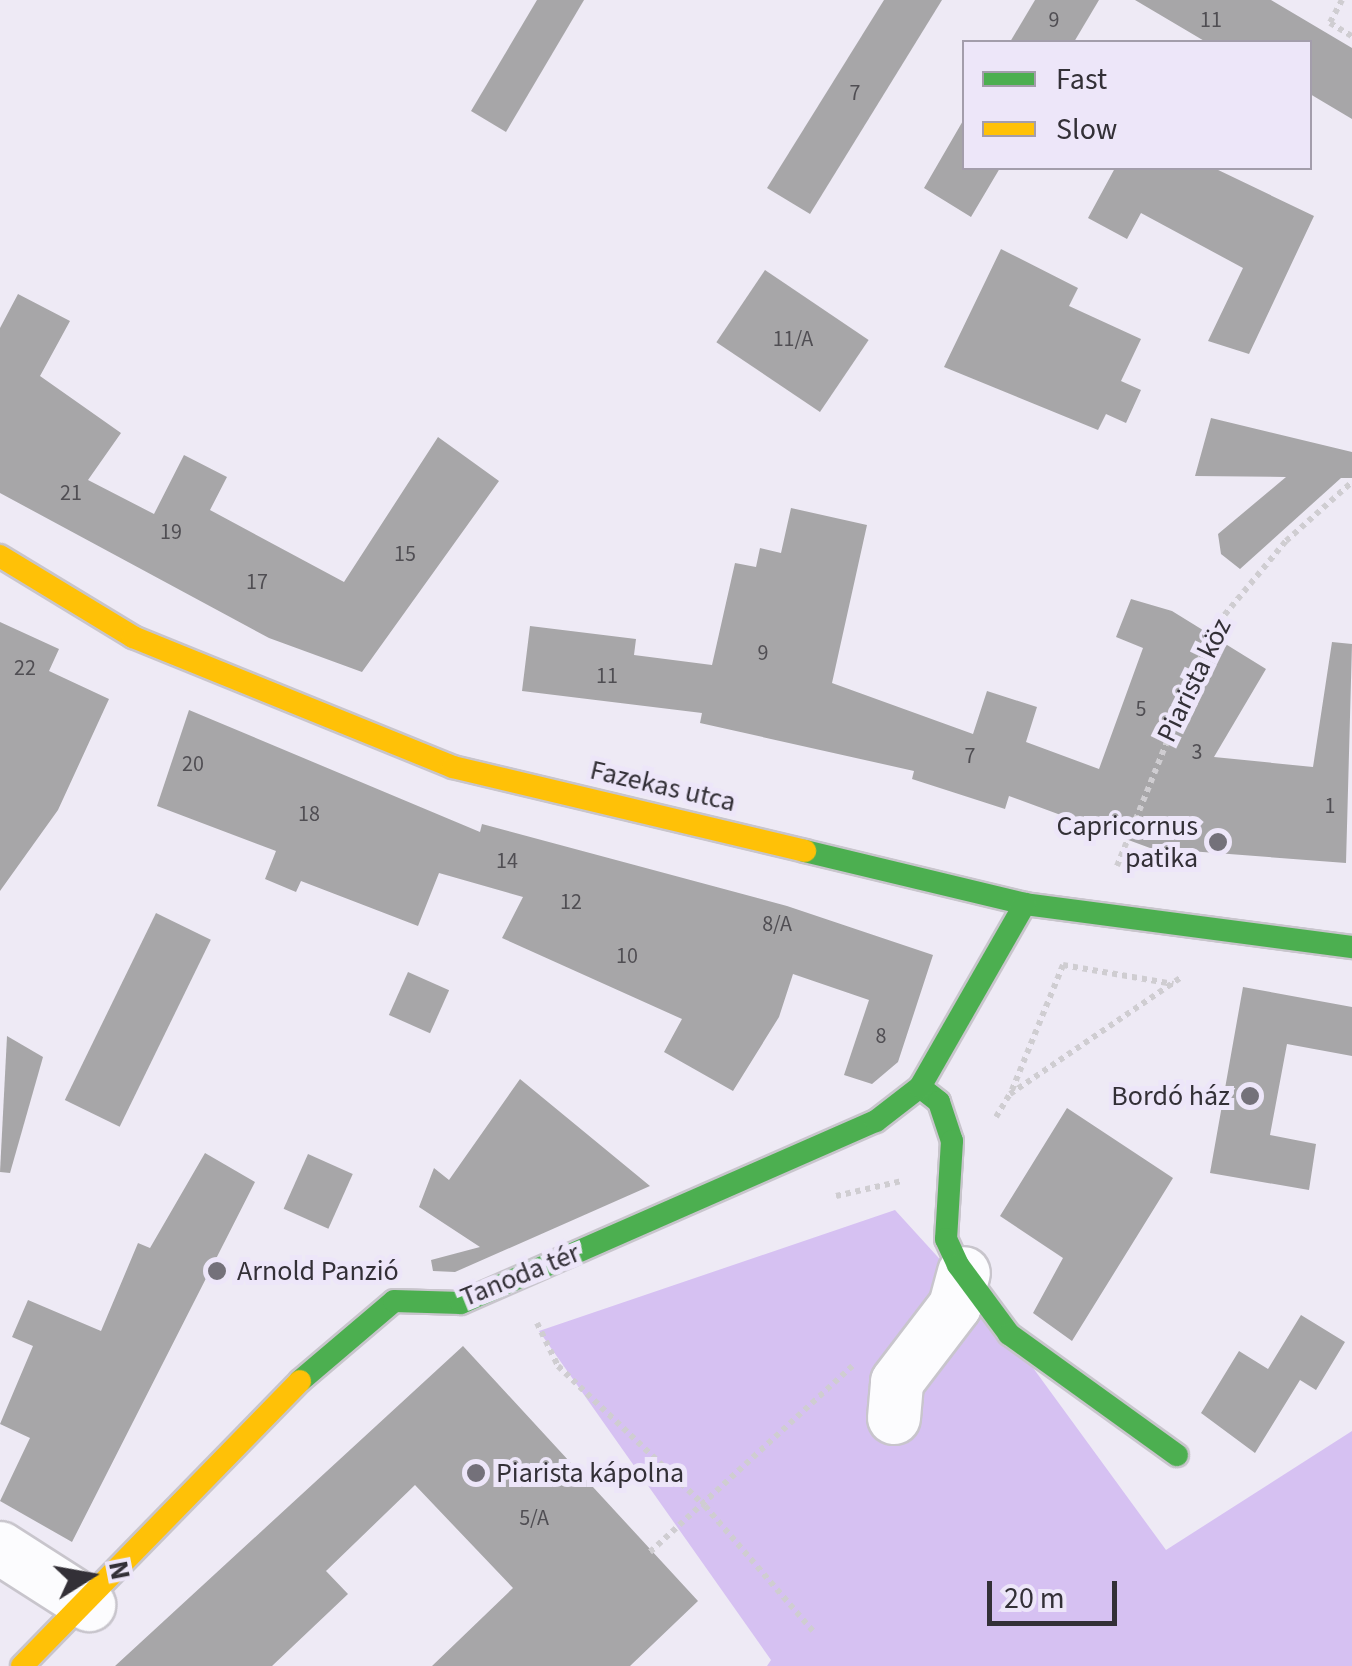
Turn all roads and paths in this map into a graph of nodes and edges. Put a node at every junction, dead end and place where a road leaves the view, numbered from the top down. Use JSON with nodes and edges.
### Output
{"nodes":[{"id":1,"x":1342,"y":0,"type":"edge"},
{"id":2,"x":1352,"y":36,"type":"edge"},
{"id":3,"x":1352,"y":482,"type":"edge"},
{"id":4,"x":0,"y":556,"type":"edge"},
{"id":5,"x":1026,"y":904,"type":"junction"},
{"id":6,"x":1098,"y":918,"type":"junction"},
{"id":7,"x":1227,"y":932,"type":"junction"},
{"id":8,"x":1352,"y":947,"type":"edge"},
{"id":9,"x":1174,"y":984,"type":"junction"},
{"id":10,"x":920,"y":1087,"type":"junction"},
{"id":11,"x":1010,"y":1094,"type":"junction"},
{"id":12,"x":992,"y":1122,"type":"dead end"},
{"id":13,"x":914,"y":1178,"type":"dead end"},
{"id":14,"x":829,"y":1198,"type":"dead end"},
{"id":15,"x":964,"y":1273,"type":"junction"},
{"id":16,"x":532,"y":1313,"type":"dead end"},
{"id":17,"x":860,"y":1359,"type":"dead end"},
{"id":18,"x":894,"y":1418,"type":"dead end"},
{"id":19,"x":1176,"y":1455,"type":"dead end"},
{"id":20,"x":705,"y":1506,"type":"junction"},
{"id":21,"x":0,"y":1548,"type":"edge"},
{"id":22,"x":650,"y":1552,"type":"dead end"},
{"id":23,"x":90,"y":1605,"type":"junction"},
{"id":24,"x":813,"y":1631,"type":"dead end"},
{"id":25,"x":22,"y":1666,"type":"edge"}],
"edges":[{"from":1,"to":2,"type":"path"},
{"from":3,"to":6,"type":"path","name":"Piarista köz"},
{"from":4,"to":5,"type":"street","name":"Fazekas utca"},
{"from":5,"to":6,"type":"street","name":"Fazekas utca"},
{"from":5,"to":10,"type":"street","name":"Tanoda tér"},
{"from":6,"to":7,"type":"street","name":"Fazekas utca"},
{"from":7,"to":8,"type":"street","name":"Fazekas utca"},
{"from":7,"to":9,"type":"path"},
{"from":9,"to":11,"type":"path"},
{"from":9,"to":11,"type":"path"},
{"from":10,"to":15,"type":"street"},
{"from":10,"to":23,"type":"street","name":"Tanoda tér"},
{"from":11,"to":12,"type":"path"},
{"from":13,"to":14,"type":"path"},
{"from":15,"to":18,"type":"street"},
{"from":15,"to":19,"type":"street"},
{"from":16,"to":20,"type":"path"},
{"from":17,"to":20,"type":"path"},
{"from":20,"to":22,"type":"path"},
{"from":20,"to":24,"type":"path"},
{"from":21,"to":23,"type":"street"},
{"from":23,"to":25,"type":"street","name":"Tanoda tér"}]}
